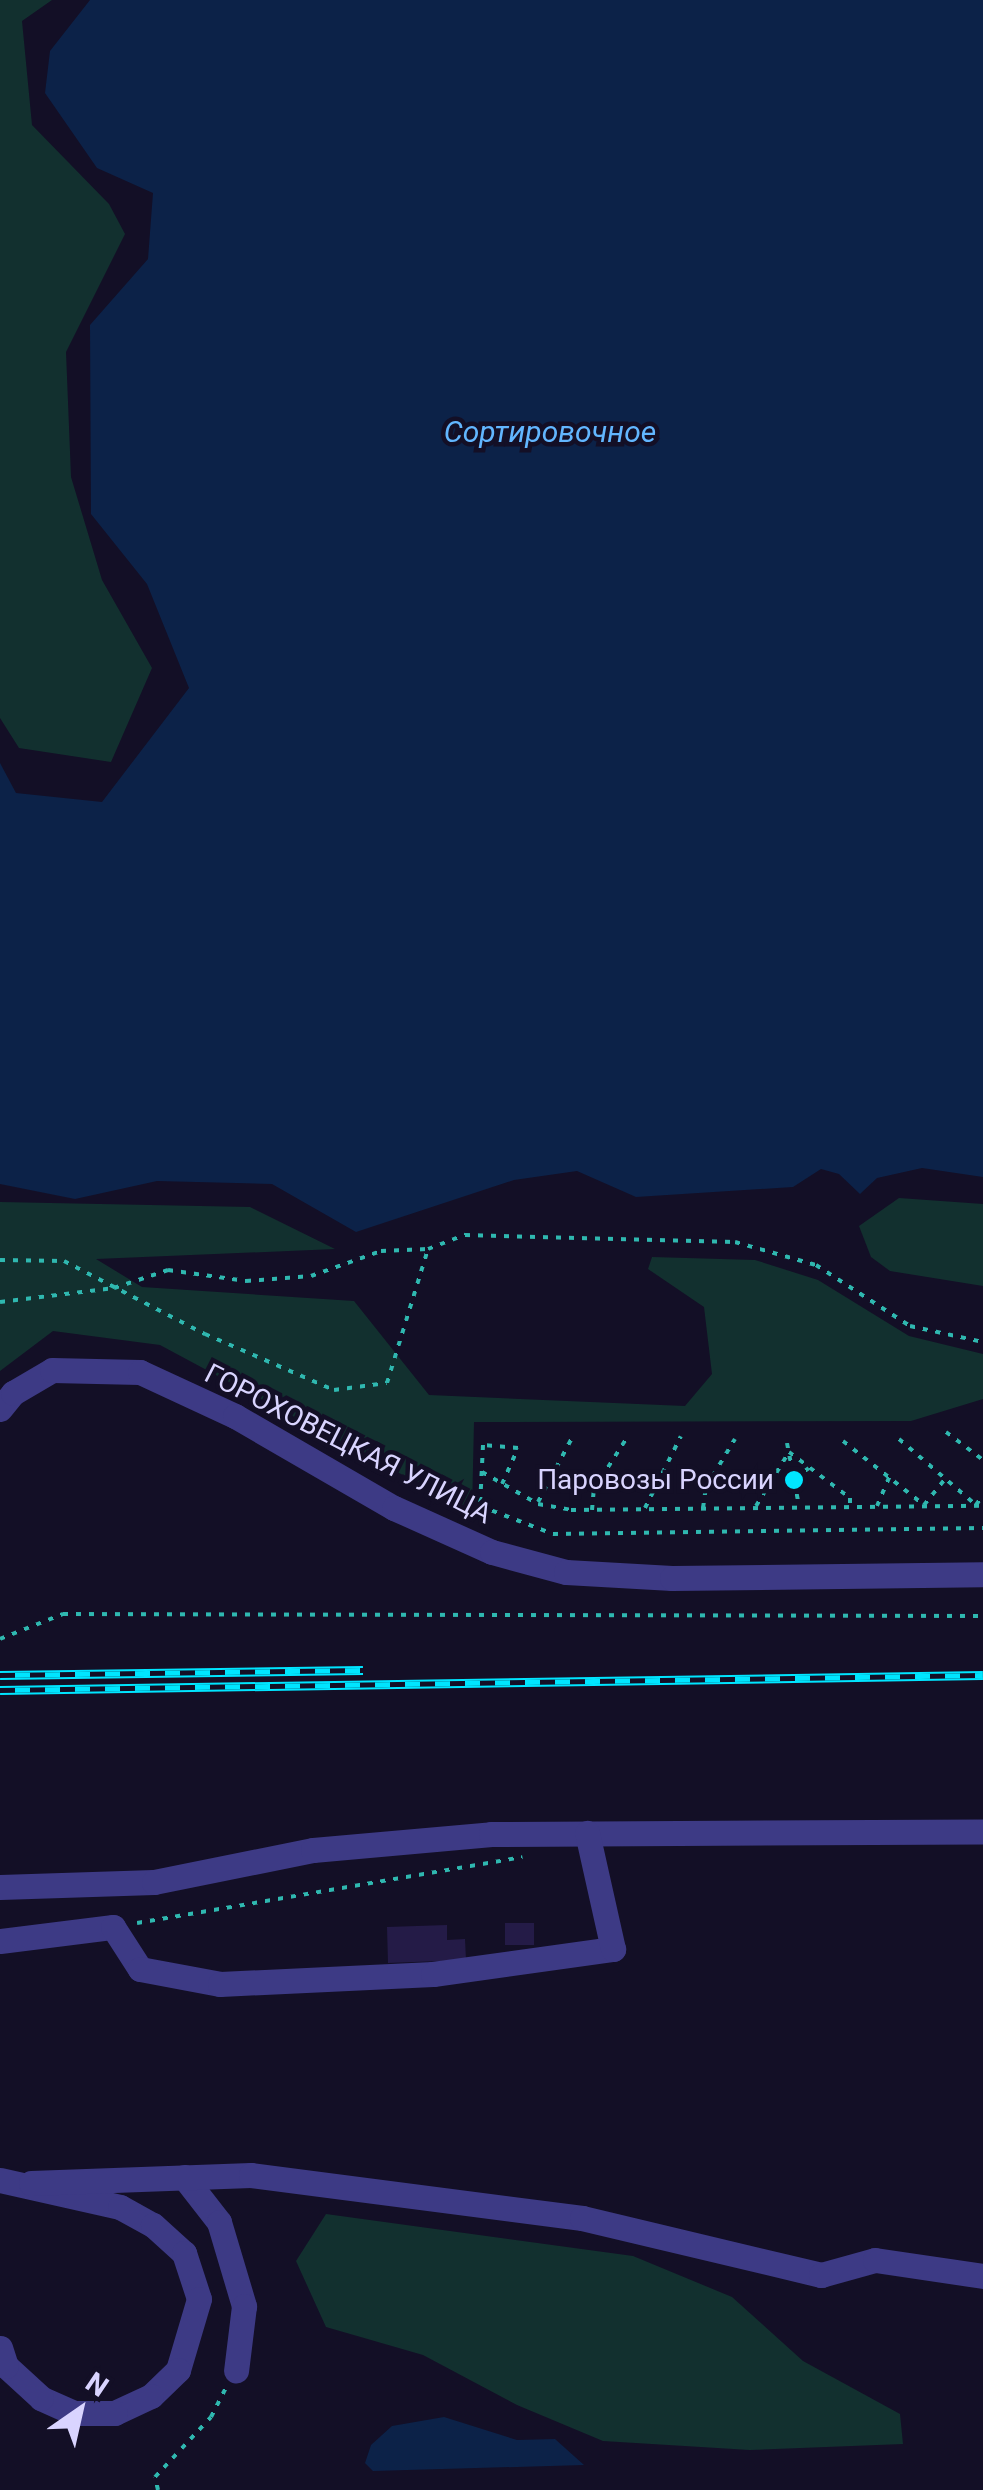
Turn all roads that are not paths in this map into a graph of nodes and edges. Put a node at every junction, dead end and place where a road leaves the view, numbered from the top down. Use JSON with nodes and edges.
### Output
{"nodes":[{"id":1,"x":0,"y":1409,"type":"edge"},
{"id":2,"x":983,"y":1574,"type":"edge"},
{"id":3,"x":983,"y":1831,"type":"edge"},
{"id":4,"x":587,"y":1832,"type":"junction"},
{"id":5,"x":0,"y":1887,"type":"edge"},
{"id":6,"x":0,"y":1940,"type":"edge"},
{"id":7,"x":184,"y":2178,"type":"junction"},
{"id":8,"x":0,"y":2180,"type":"edge"},
{"id":9,"x":30,"y":2183,"type":"junction"},
{"id":10,"x":983,"y":2276,"type":"edge"},
{"id":11,"x":0,"y":2348,"type":"edge"},
{"id":12,"x":236,"y":2371,"type":"road end"}],
"edges":[{"from":1,"to":2,"type":"street","name":"ГОРОХОВЕЦКАЯ УЛИЦА"},
{"from":3,"to":4,"type":"street"},
{"from":4,"to":5,"type":"street"},
{"from":4,"to":6,"type":"street"},
{"from":7,"to":9,"type":"street"},
{"from":7,"to":10,"type":"street"},
{"from":7,"to":12,"type":"street"},
{"from":8,"to":9,"type":"street"},
{"from":9,"to":11,"type":"street"}]}
